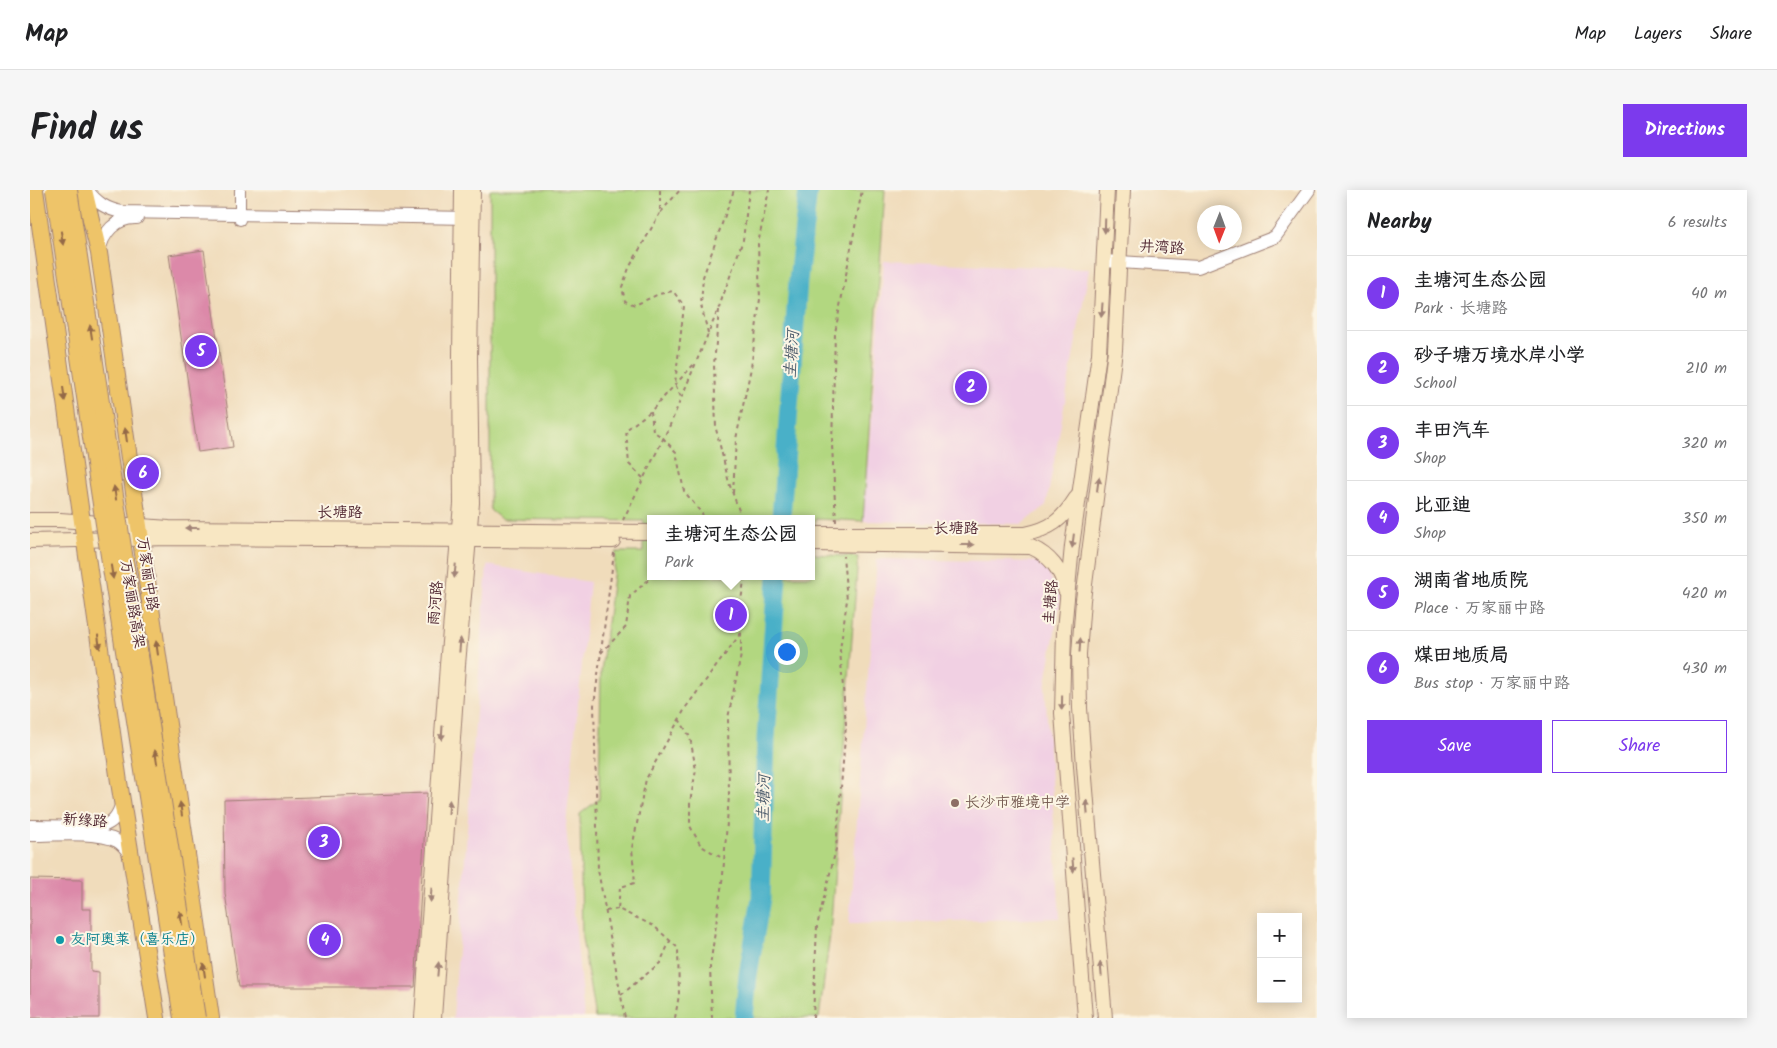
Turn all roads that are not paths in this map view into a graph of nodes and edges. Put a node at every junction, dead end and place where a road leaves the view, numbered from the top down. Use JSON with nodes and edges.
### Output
{"nodes":[{"id":1,"x":35,"y":190,"type":"edge"},
{"id":2,"x":54,"y":190,"type":"edge"},
{"id":3,"x":69,"y":190,"type":"edge"},
{"id":4,"x":86,"y":190,"type":"edge"},
{"id":5,"x":240,"y":190,"type":"edge"},
{"id":6,"x":462,"y":190,"type":"edge"},
{"id":7,"x":473,"y":190,"type":"edge"},
{"id":8,"x":1107,"y":190,"type":"edge"},
{"id":9,"x":1123,"y":190,"type":"edge"},
{"id":10,"x":1309,"y":190,"type":"edge"},
{"id":11,"x":240,"y":217,"type":"junction"},
{"id":12,"x":468,"y":221,"type":"junction"},
{"id":13,"x":30,"y":230,"type":"edge"},
{"id":14,"x":44,"y":245,"type":"junction"},
{"id":15,"x":99,"y":253,"type":"junction"},
{"id":16,"x":1104,"y":262,"type":"junction"},
{"id":17,"x":1120,"y":262,"type":"junction"},
{"id":18,"x":1078,"y":495,"type":"junction"},
{"id":19,"x":30,"y":520,"type":"edge"},
{"id":20,"x":81,"y":522,"type":"junction"},
{"id":21,"x":141,"y":532,"type":"junction"},
{"id":22,"x":464,"y":535,"type":"junction"},
{"id":23,"x":647,"y":537,"type":"edge"},
{"id":24,"x":815,"y":539,"type":"edge"},
{"id":25,"x":842,"y":539,"type":"junction"},
{"id":26,"x":30,"y":541,"type":"edge"},
{"id":27,"x":84,"y":541,"type":"junction"},
{"id":28,"x":1067,"y":601,"type":"junction"},
{"id":29,"x":122,"y":802,"type":"junction"},
{"id":30,"x":30,"y":826,"type":"edge"},
{"id":31,"x":30,"y":835,"type":"edge"},
{"id":32,"x":131,"y":856,"type":"junction"},
{"id":33,"x":157,"y":1018,"type":"edge"},
{"id":34,"x":182,"y":1018,"type":"edge"},
{"id":35,"x":197,"y":1018,"type":"edge"},
{"id":36,"x":211,"y":1018,"type":"edge"},
{"id":37,"x":422,"y":1018,"type":"edge"},
{"id":38,"x":434,"y":1018,"type":"edge"},
{"id":39,"x":1085,"y":1018,"type":"edge"},
{"id":40,"x":1105,"y":1018,"type":"edge"}],
"edges":[{"from":1,"to":14,"type":"main road"},
{"from":2,"to":34,"type":"main road","name":"万家丽路高架","one_way":true,"bridge":true},
{"from":35,"to":3,"type":"main road","name":"万家丽路高架","one_way":true,"bridge":true},
{"from":4,"to":11,"type":"street"},
{"from":4,"to":15,"type":"main road","name":"万家丽中路"},
{"from":5,"to":11,"type":"street"},
{"from":6,"to":12,"type":"main road","name":"雨河路"},
{"from":7,"to":12,"type":"main road","name":"雨河路"},
{"from":8,"to":16,"type":"main road","name":"圭塘路","one_way":true},
{"from":9,"to":17,"type":"main road"},
{"from":10,"to":17,"type":"street","name":"井湾路"},
{"from":11,"to":12,"type":"street"},
{"from":11,"to":15,"type":"street"},
{"from":12,"to":22,"type":"main road","name":"雨河路"},
{"from":13,"to":14,"type":"street"},
{"from":14,"to":20,"type":"main road","one_way":true},
{"from":21,"to":15,"type":"main road","name":"万家丽中路","one_way":true},
{"from":16,"to":17,"type":"street","name":"井湾路"},
{"from":16,"to":18,"type":"main road","name":"圭塘路","one_way":true},
{"from":40,"to":17,"type":"main road","one_way":true},
{"from":18,"to":25,"type":"main road","name":"长塘路"},
{"from":18,"to":28,"type":"main road","name":"圭塘路","one_way":true},
{"from":19,"to":20,"type":"main road","name":"长塘路"},
{"from":20,"to":21,"type":"main road","name":"长塘路"},
{"from":20,"to":27,"type":"main road"},
{"from":21,"to":22,"type":"main road","name":"长塘路"},
{"from":21,"to":27,"type":"main road","name":"长塘路"},
{"from":36,"to":21,"type":"main road","name":"万家丽中路","one_way":true},
{"from":22,"to":23,"type":"main road","name":"长塘路"},
{"from":22,"to":37,"type":"main road","name":"雨河路","one_way":true},
{"from":38,"to":22,"type":"main road","name":"雨河路","one_way":true},
{"from":24,"to":25,"type":"main road","name":"长塘路"},
{"from":25,"to":28,"type":"main road","name":"长塘路","one_way":true},
{"from":26,"to":27,"type":"main road","name":"长塘路"},
{"from":27,"to":29,"type":"main road","one_way":true},
{"from":28,"to":39,"type":"main road","name":"圭塘路","one_way":true},
{"from":29,"to":30,"type":"street","name":"新缘路"},
{"from":29,"to":32,"type":"main road"},
{"from":31,"to":32,"type":"street","name":"新缘路"},
{"from":32,"to":33,"type":"main road"}]}
